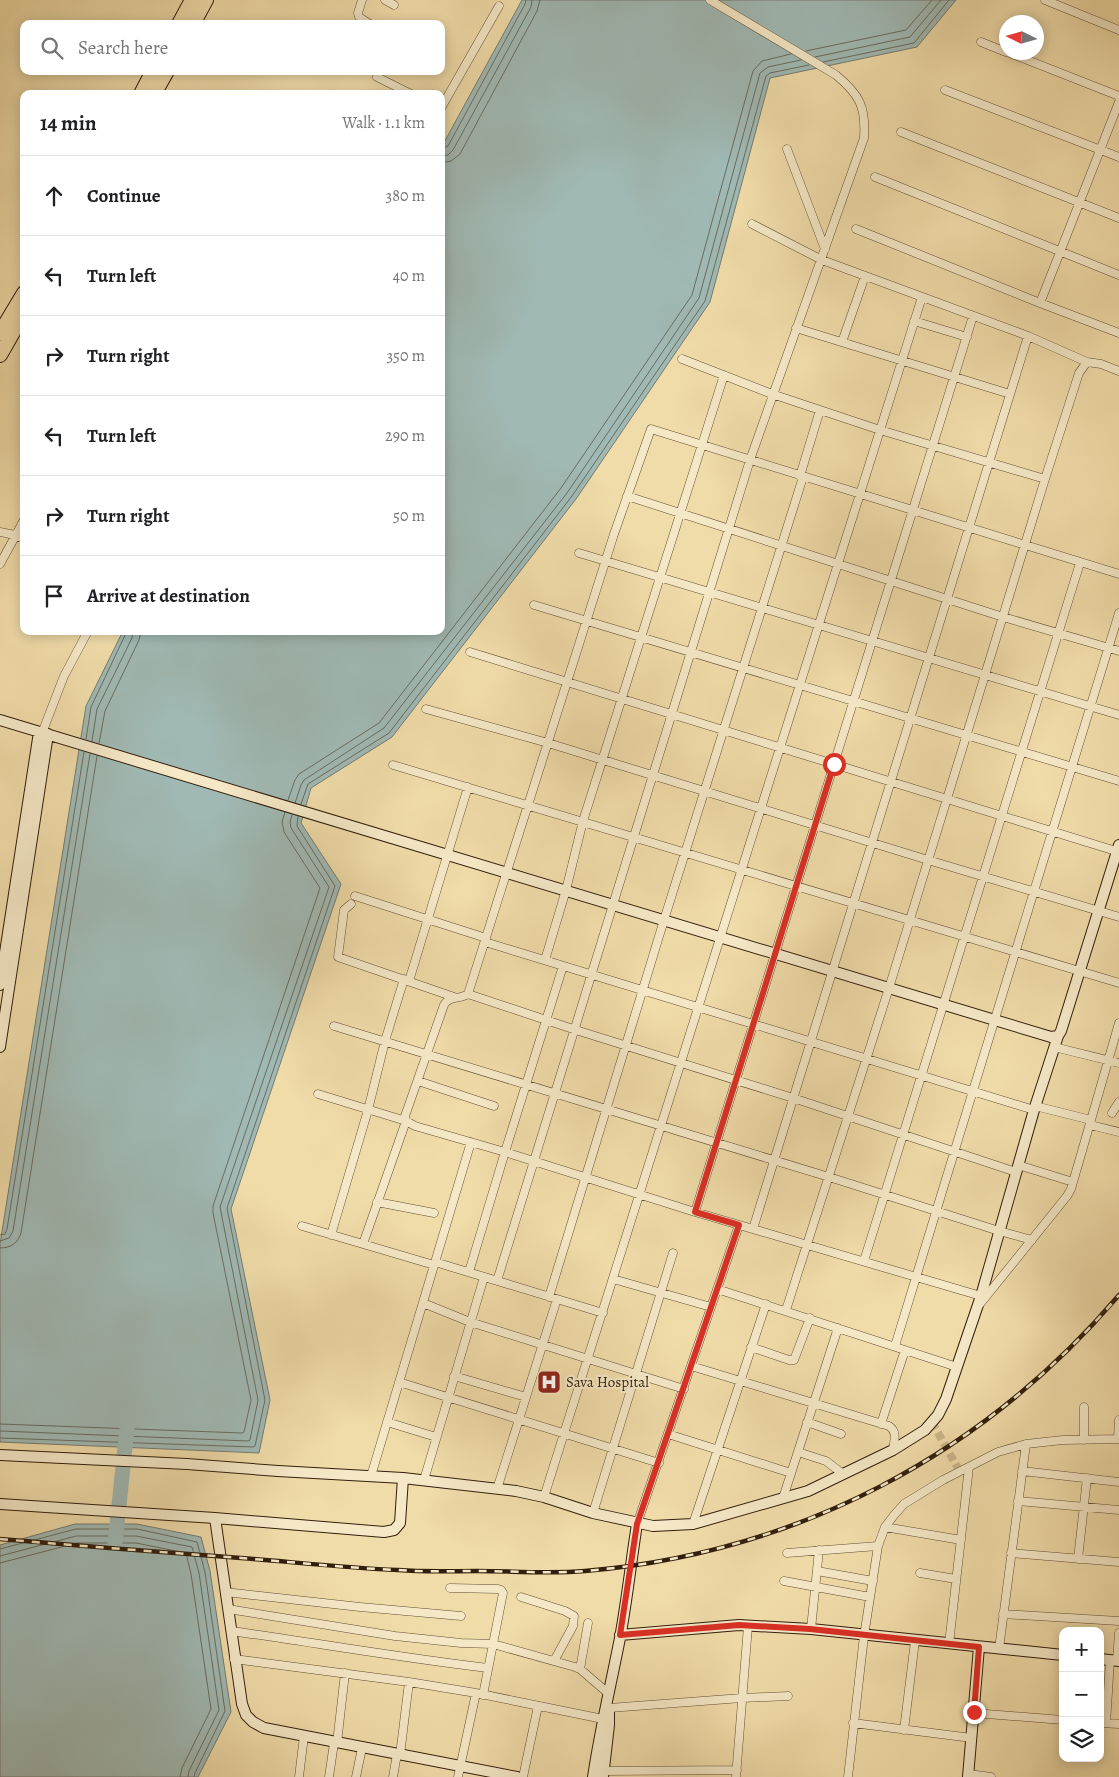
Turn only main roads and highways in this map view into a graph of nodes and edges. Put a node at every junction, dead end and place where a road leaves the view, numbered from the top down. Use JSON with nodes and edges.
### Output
{"nodes":[{"id":1,"x":192,"y":0,"type":"edge"},
{"id":2,"x":206,"y":0,"type":"edge"},
{"id":3,"x":181,"y":20,"type":"edge"},
{"id":4,"x":195,"y":20,"type":"edge"},
{"id":5,"x":151,"y":75,"type":"edge"},
{"id":6,"x":165,"y":75,"type":"edge"},
{"id":7,"x":143,"y":90,"type":"edge"},
{"id":8,"x":156,"y":90,"type":"edge"},
{"id":9,"x":20,"y":300,"type":"edge"},
{"id":10,"x":20,"y":320,"type":"edge"},
{"id":11,"x":0,"y":333,"type":"edge"},
{"id":12,"x":0,"y":355,"type":"edge"}],
"edges":[{"from":1,"to":3,"type":"highway"},
{"from":2,"to":4,"type":"highway"},
{"from":5,"to":7,"type":"highway"},
{"from":6,"to":8,"type":"highway"},
{"from":9,"to":11,"type":"highway"},
{"from":10,"to":12,"type":"highway"}]}
